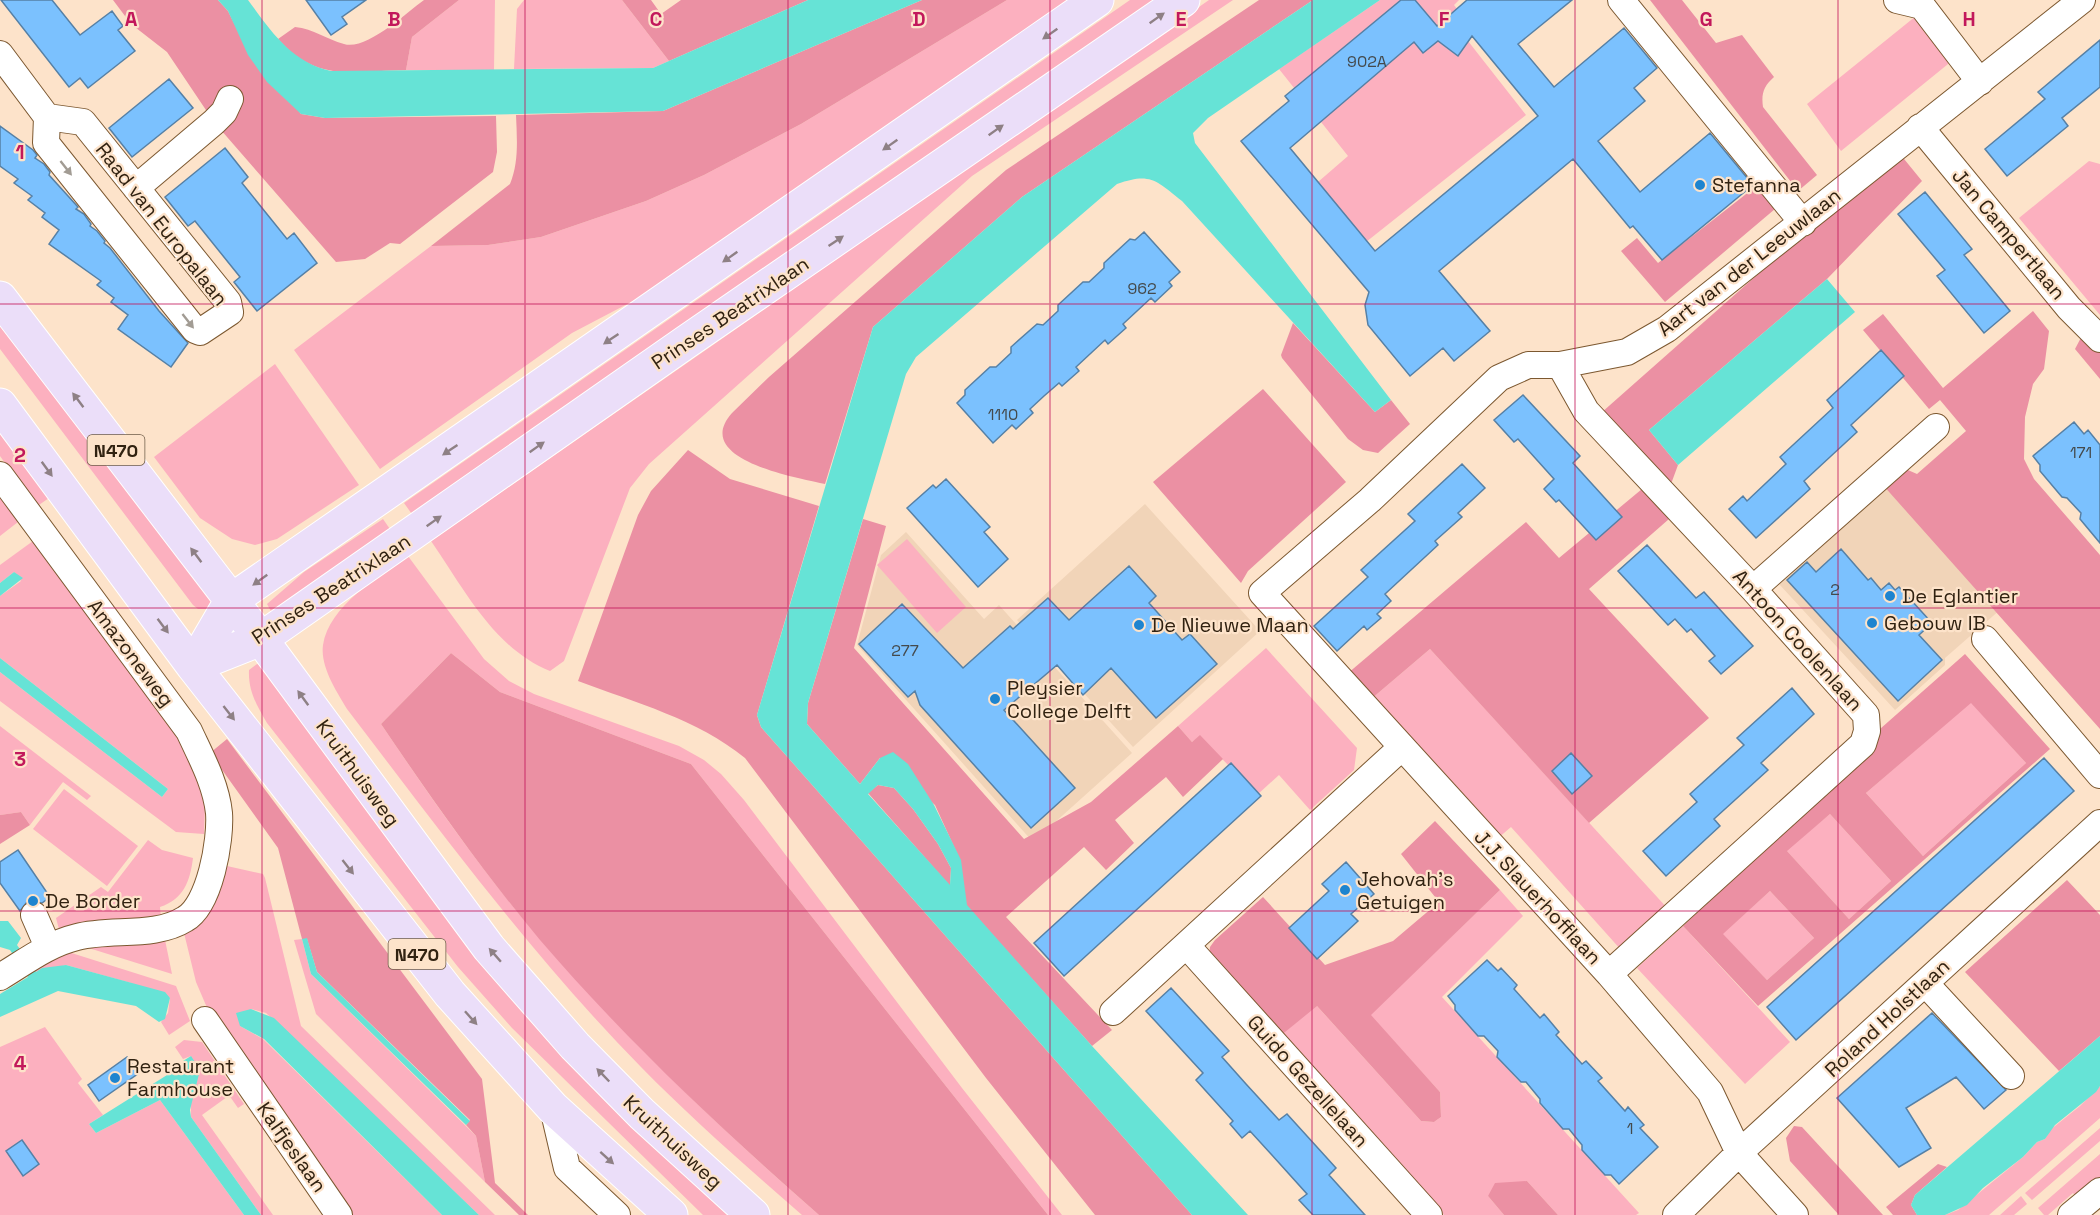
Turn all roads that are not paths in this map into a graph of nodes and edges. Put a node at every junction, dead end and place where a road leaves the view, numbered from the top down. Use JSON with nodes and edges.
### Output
{"nodes":[{"id":1,"x":1098,"y":0,"type":"edge"},
{"id":2,"x":1183,"y":0,"type":"edge"},
{"id":3,"x":1621,"y":0,"type":"edge"},
{"id":4,"x":1897,"y":0,"type":"edge"},
{"id":5,"x":2082,"y":0,"type":"edge"},
{"id":6,"x":0,"y":54,"type":"edge"},
{"id":7,"x":1980,"y":82,"type":"junction"},
{"id":8,"x":230,"y":99,"type":"dead end"},
{"id":9,"x":47,"y":117,"type":"junction"},
{"id":10,"x":1920,"y":127,"type":"junction"},
{"id":11,"x":136,"y":188,"type":"junction"},
{"id":12,"x":1803,"y":223,"type":"junction"},
{"id":13,"x":0,"y":298,"type":"edge"},
{"id":14,"x":2100,"y":339,"type":"edge"},
{"id":15,"x":1560,"y":365,"type":"junction"},
{"id":16,"x":0,"y":405,"type":"edge"},
{"id":17,"x":1936,"y":427,"type":"dead end"},
{"id":18,"x":0,"y":475,"type":"edge"},
{"id":19,"x":1753,"y":589,"type":"junction"},
{"id":20,"x":1262,"y":593,"type":"joint"},
{"id":21,"x":231,"y":601,"type":"junction"},
{"id":22,"x":261,"y":639,"type":"junction"},
{"id":23,"x":1985,"y":639,"type":"dead end"},
{"id":24,"x":193,"y":666,"type":"junction"},
{"id":25,"x":1401,"y":748,"type":"junction"},
{"id":26,"x":2100,"y":775,"type":"edge"},
{"id":27,"x":2100,"y":823,"type":"edge"},
{"id":28,"x":34,"y":915,"type":"dead end"},
{"id":29,"x":1187,"y":946,"type":"junction"},
{"id":30,"x":41,"y":951,"type":"junction"},
{"id":31,"x":6,"y":973,"type":"edge"},
{"id":32,"x":1609,"y":974,"type":"junction"},
{"id":33,"x":1925,"y":982,"type":"junction"},
{"id":34,"x":1113,"y":1012,"type":"dead end"},
{"id":35,"x":205,"y":1020,"type":"dead end"},
{"id":36,"x":2011,"y":1076,"type":"dead end"},
{"id":37,"x":553,"y":1108,"type":"junction"},
{"id":38,"x":1739,"y":1153,"type":"junction"},
{"id":39,"x":2100,"y":1191,"type":"edge"},
{"id":40,"x":339,"y":1215,"type":"edge"},
{"id":41,"x":617,"y":1215,"type":"edge"},
{"id":42,"x":671,"y":1215,"type":"edge"},
{"id":43,"x":753,"y":1215,"type":"edge"},
{"id":44,"x":1430,"y":1215,"type":"edge"},
{"id":45,"x":1676,"y":1215,"type":"edge"},
{"id":46,"x":1795,"y":1215,"type":"edge"},
{"id":47,"x":2072,"y":1215,"type":"edge"}],
"edges":[{"from":1,"to":21,"type":"main road","name":"Prinses Beatrixlaan","one_way":true},
{"from":22,"to":2,"type":"main road","name":"Prinses Beatrixlaan","one_way":true},
{"from":3,"to":12,"type":"street"},
{"from":4,"to":7,"type":"street"},
{"from":5,"to":7,"type":"street","name":"Aart van der Leeuwlaan"},
{"from":6,"to":9,"type":"street"},
{"from":7,"to":10,"type":"street","name":"Aart van der Leeuwlaan"},
{"from":8,"to":11,"type":"street"},
{"from":9,"to":11,"type":"street","name":"Raad van Europalaan"},
{"from":9,"to":11,"type":"street","name":"Raad van Europalaan","one_way":true},
{"from":10,"to":12,"type":"street","name":"Aart van der Leeuwlaan"},
{"from":10,"to":14,"type":"street","name":"Jan Campertlaan"},
{"from":12,"to":15,"type":"street","name":"Aart van der Leeuwlaan"},
{"from":21,"to":13,"type":"main road","name":"Kruithuisweg","number":"N470","one_way":true},
{"from":15,"to":19,"type":"street","name":"Antoon Coolenlaan"},
{"from":15,"to":20,"type":"street","name":"Aart van der Leeuwlaan"},
{"from":16,"to":24,"type":"main road","number":"N470","one_way":true},
{"from":17,"to":19,"type":"street"},
{"from":18,"to":30,"type":"street","name":"Amazoneweg"},
{"from":19,"to":32,"type":"street","name":"Antoon Coolenlaan"},
{"from":20,"to":25,"type":"street","name":"J.J. Slauerhofflaan"},
{"from":21,"to":22,"type":"main road","name":"Kruithuisweg","number":"N470"},
{"from":21,"to":24,"type":"main road","name":"Prinses Beatrixlaan"},
{"from":22,"to":24,"type":"main road","name":"Prinses Beatrixlaan"},
{"from":43,"to":22,"type":"main road","name":"Kruithuisweg","number":"N470","one_way":true},
{"from":23,"to":26,"type":"street"},
{"from":24,"to":37,"type":"main road","number":"N470","one_way":true},
{"from":25,"to":29,"type":"street"},
{"from":25,"to":32,"type":"street","name":"J.J. Slauerhofflaan"},
{"from":27,"to":33,"type":"street","name":"Roland Holstlaan"},
{"from":28,"to":30,"type":"street"},
{"from":29,"to":34,"type":"street"},
{"from":29,"to":44,"type":"street","name":"Guido Gezellelaan"},
{"from":30,"to":31,"type":"street","name":"Amazoneweg"},
{"from":32,"to":38,"type":"street","name":"J.J. Slauerhofflaan"},
{"from":33,"to":36,"type":"street"},
{"from":33,"to":38,"type":"street","name":"Roland Holstlaan"},
{"from":35,"to":40,"type":"street","name":"Kalfjeslaan"},
{"from":37,"to":41,"type":"street"},
{"from":37,"to":42,"type":"main road","number":"N470","one_way":true},
{"from":38,"to":45,"type":"street","name":"Roland Holstlaan"},
{"from":38,"to":46,"type":"street","name":"J.J. Slauerhofflaan"},
{"from":39,"to":47,"type":"street"}]}
